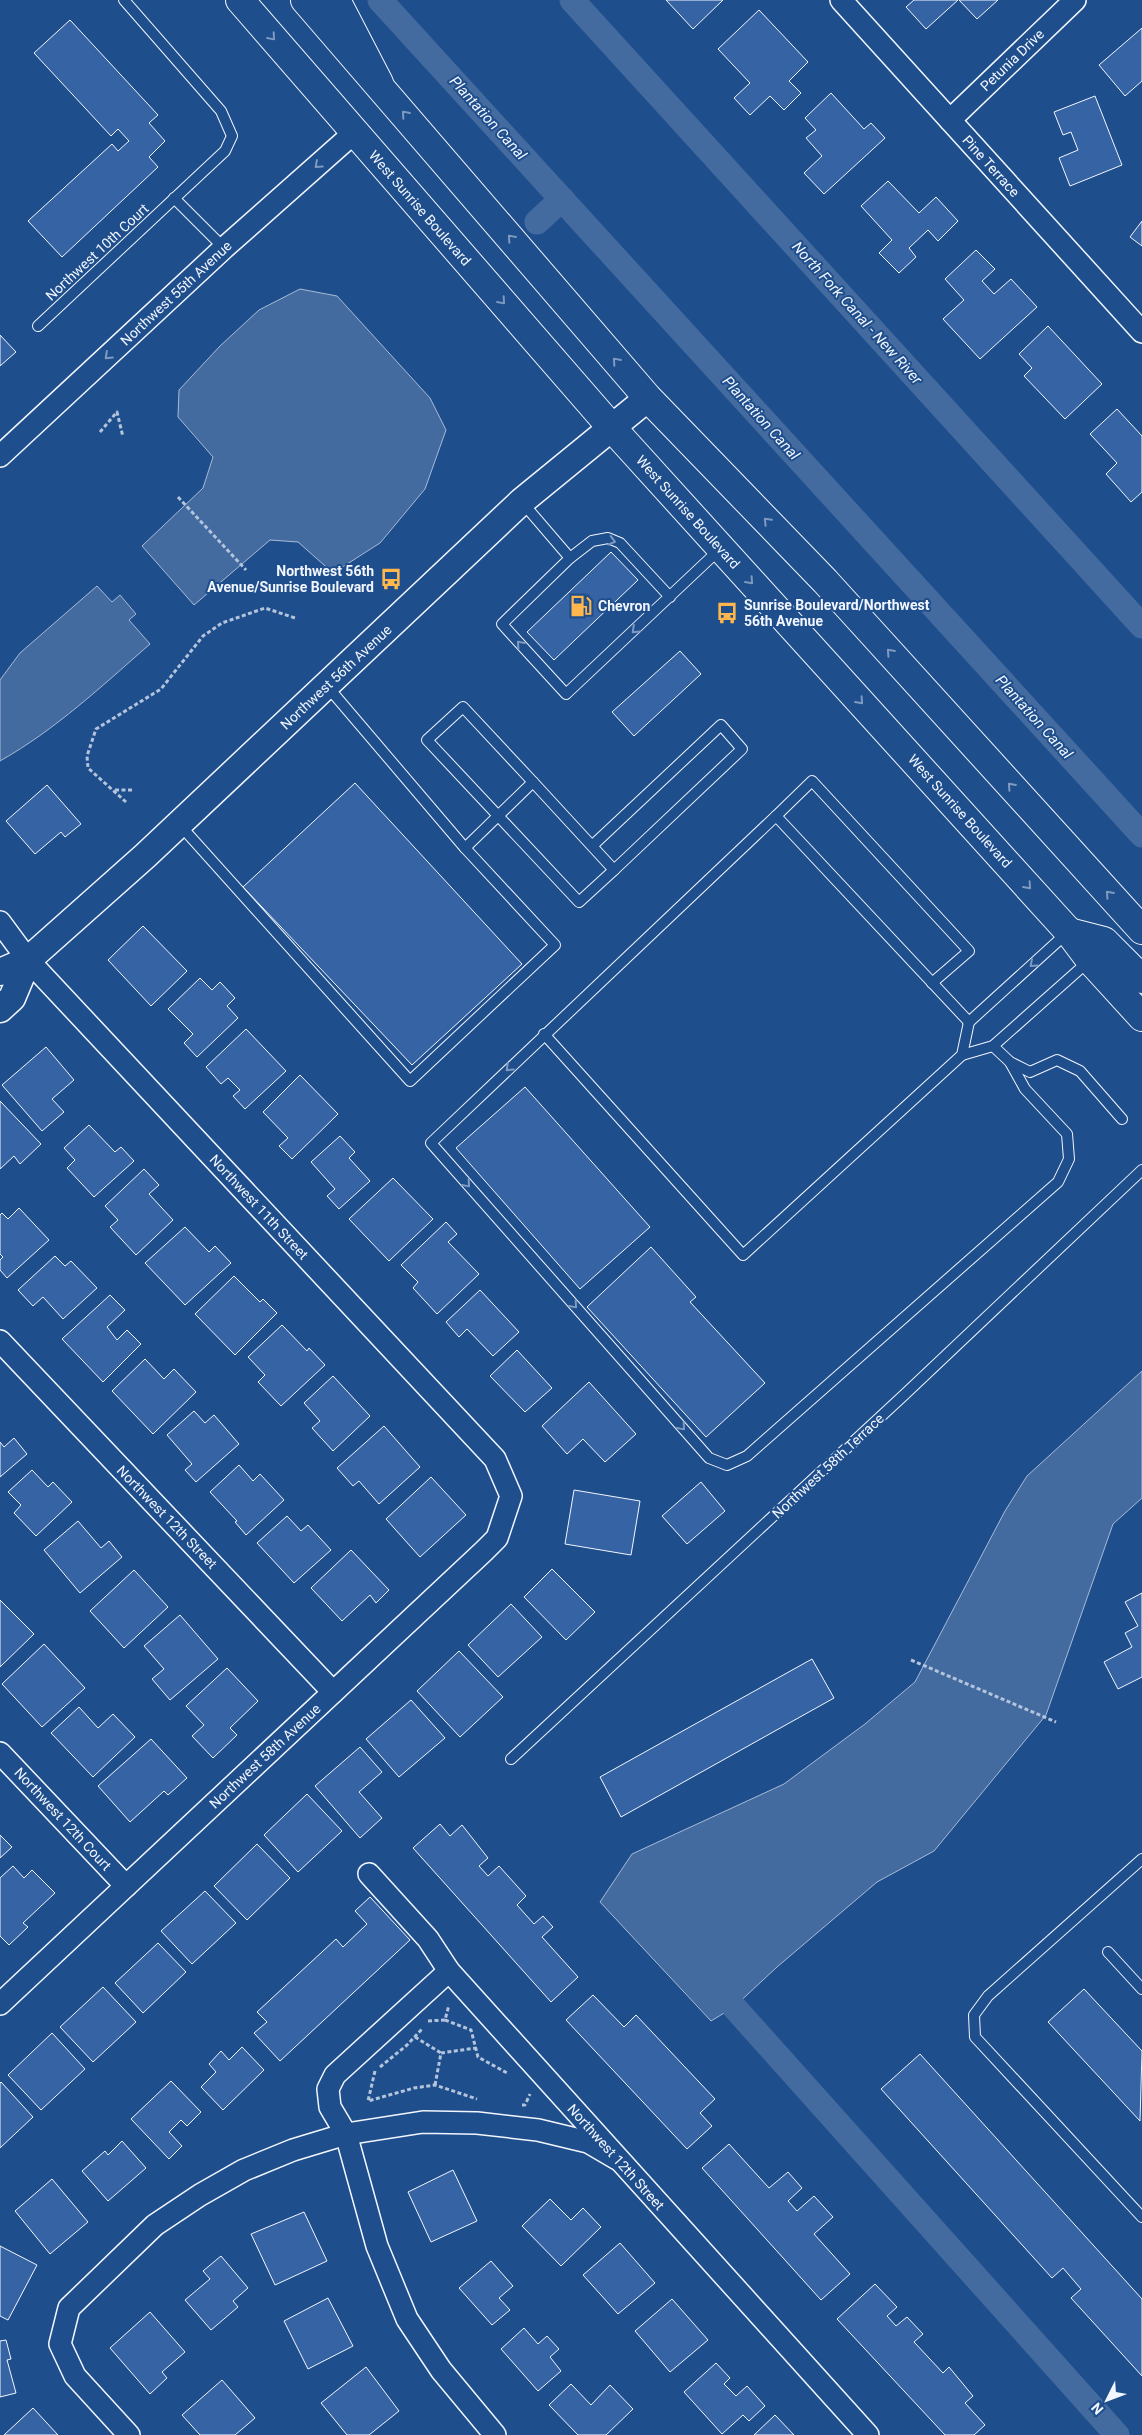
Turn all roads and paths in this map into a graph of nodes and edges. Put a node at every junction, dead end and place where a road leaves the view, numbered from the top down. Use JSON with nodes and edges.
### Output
{"nodes":[{"id":1,"x":124,"y":0,"type":"edge"},
{"id":2,"x":240,"y":0,"type":"edge"},
{"id":3,"x":305,"y":0,"type":"edge"},
{"id":4,"x":336,"y":0,"type":"edge"},
{"id":5,"x":841,"y":0,"type":"edge"},
{"id":6,"x":1075,"y":0,"type":"edge"},
{"id":7,"x":379,"y":84,"type":"junction"},
{"id":8,"x":950,"y":120,"type":"junction"},
{"id":9,"x":355,"y":132,"type":"junction"},
{"id":10,"x":174,"y":198,"type":"junction"},
{"id":11,"x":224,"y":248,"type":"junction"},
{"id":12,"x":38,"y":326,"type":"dead end"},
{"id":13,"x":1142,"y":332,"type":"edge"},
{"id":14,"x":648,"y":398,"type":"junction"},
{"id":15,"x":612,"y":428,"type":"junction"},
{"id":16,"x":100,"y":432,"type":"dead end"},
{"id":17,"x":122,"y":437,"type":"dead end"},
{"id":18,"x":0,"y":456,"type":"edge"},
{"id":19,"x":178,"y":497,"type":"dead end"},
{"id":20,"x":522,"y":501,"type":"junction"},
{"id":21,"x":721,"y":548,"type":"junction"},
{"id":22,"x":570,"y":558,"type":"junction"},
{"id":23,"x":246,"y":570,"type":"dead end"},
{"id":24,"x":670,"y":597,"type":"junction"},
{"id":25,"x":296,"y":618,"type":"dead end"},
{"id":26,"x":327,"y":685,"type":"junction"},
{"id":27,"x":533,"y":782,"type":"junction"},
{"id":28,"x":115,"y":790,"type":"junction"},
{"id":29,"x":133,"y":790,"type":"dead end"},
{"id":30,"x":126,"y":802,"type":"dead end"},
{"id":31,"x":498,"y":816,"type":"junction"},
{"id":32,"x":776,"y":816,"type":"junction"},
{"id":33,"x":179,"y":824,"type":"junction"},
{"id":34,"x":592,"y":846,"type":"junction"},
{"id":35,"x":465,"y":848,"type":"junction"},
{"id":36,"x":614,"y":870,"type":"junction"},
{"id":37,"x":0,"y":922,"type":"edge"},
{"id":38,"x":1142,"y":930,"type":"edge"},
{"id":39,"x":1069,"y":932,"type":"junction"},
{"id":40,"x":28,"y":960,"type":"junction"},
{"id":41,"x":1090,"y":960,"type":"junction"},
{"id":42,"x":0,"y":972,"type":"edge"},
{"id":43,"x":1142,"y":979,"type":"edge"},
{"id":44,"x":932,"y":983,"type":"junction"},
{"id":45,"x":0,"y":1009,"type":"edge"},
{"id":46,"x":1142,"y":1017,"type":"edge"},
{"id":47,"x":969,"y":1022,"type":"junction"},
{"id":48,"x":544,"y":1034,"type":"junction"},
{"id":49,"x":993,"y":1046,"type":"junction"},
{"id":50,"x":962,"y":1055,"type":"junction"},
{"id":51,"x":1010,"y":1062,"type":"junction"},
{"id":52,"x":1122,"y":1119,"type":"dead end"},
{"id":53,"x":1142,"y":1170,"type":"edge"},
{"id":54,"x":0,"y":1341,"type":"edge"},
{"id":55,"x":511,"y":1496,"type":"joint"},
{"id":56,"x":910,"y":1660,"type":"dead end"},
{"id":57,"x":334,"y":1692,"type":"junction"},
{"id":58,"x":1056,"y":1722,"type":"dead end"},
{"id":59,"x":0,"y":1752,"type":"edge"},
{"id":60,"x":512,"y":1759,"type":"dead end"},
{"id":61,"x":1142,"y":1859,"type":"edge"},
{"id":62,"x":369,"y":1874,"type":"dead end"},
{"id":63,"x":126,"y":1886,"type":"junction"},
{"id":64,"x":1108,"y":1952,"type":"dead end"},
{"id":65,"x":449,"y":1970,"type":"junction"},
{"id":66,"x":1142,"y":1989,"type":"edge"},
{"id":67,"x":450,"y":2000,"type":"dead end"},
{"id":68,"x":0,"y":2004,"type":"edge"},
{"id":69,"x":445,"y":2020,"type":"junction"},
{"id":70,"x":415,"y":2037,"type":"junction"},
{"id":71,"x":476,"y":2048,"type":"junction"},
{"id":72,"x":441,"y":2053,"type":"junction"},
{"id":73,"x":514,"y":2078,"type":"dead end"},
{"id":74,"x":435,"y":2085,"type":"junction"},
{"id":75,"x":525,"y":2089,"type":"dead end"},
{"id":76,"x":486,"y":2102,"type":"dead end"},
{"id":77,"x":517,"y":2105,"type":"dead end"},
{"id":78,"x":346,"y":2134,"type":"junction"},
{"id":79,"x":618,"y":2159,"type":"junction"},
{"id":80,"x":1142,"y":2218,"type":"edge"},
{"id":81,"x":129,"y":2435,"type":"edge"},
{"id":82,"x":494,"y":2435,"type":"edge"},
{"id":83,"x":868,"y":2435,"type":"edge"}],
"edges":[{"from":1,"to":10,"type":"lane","name":"Northwest 10th Court"},
{"from":2,"to":9,"type":"highway","name":"West Sunrise Boulevard","one_way":true},
{"from":3,"to":7,"type":"highway"},
{"from":4,"to":7,"type":"highway"},
{"from":5,"to":8,"type":"street","name":"Pine Terrace"},
{"from":6,"to":8,"type":"street","name":"Petunia Drive"},
{"from":14,"to":7,"type":"highway","one_way":true},
{"from":8,"to":13,"type":"street","name":"Pine Terrace"},
{"from":9,"to":11,"type":"street","name":"Northwest 55th Avenue","one_way":true},
{"from":9,"to":15,"type":"highway","name":"West Sunrise Boulevard","one_way":true},
{"from":10,"to":11,"type":"lane"},
{"from":10,"to":12,"type":"lane","name":"Northwest 10th Court"},
{"from":11,"to":18,"type":"street","name":"Northwest 55th Avenue","one_way":true},
{"from":14,"to":15,"type":"street","name":"Northwest 56th Avenue"},
{"from":38,"to":14,"type":"highway","one_way":true},
{"from":15,"to":20,"type":"street","name":"Northwest 56th Avenue"},
{"from":15,"to":21,"type":"highway","name":"West Sunrise Boulevard"},
{"from":16,"to":17,"type":"path"},
{"from":19,"to":23,"type":"path"},
{"from":20,"to":22,"type":"lane"},
{"from":20,"to":26,"type":"street","name":"Northwest 56th Avenue"},
{"from":21,"to":24,"type":"lane"},
{"from":21,"to":39,"type":"highway","name":"West Sunrise Boulevard","one_way":true},
{"from":22,"to":24,"type":"lane","one_way":true},
{"from":24,"to":22,"type":"lane","one_way":true},
{"from":25,"to":28,"type":"path"},
{"from":26,"to":33,"type":"street","name":"Northwest 56th Avenue"},
{"from":26,"to":35,"type":"lane"},
{"from":27,"to":31,"type":"lane"},
{"from":27,"to":31,"type":"lane"},
{"from":27,"to":34,"type":"lane"},
{"from":28,"to":29,"type":"path"},
{"from":28,"to":30,"type":"path"},
{"from":31,"to":35,"type":"lane"},
{"from":31,"to":36,"type":"lane"},
{"from":32,"to":44,"type":"lane"},
{"from":32,"to":44,"type":"lane"},
{"from":32,"to":48,"type":"lane"},
{"from":33,"to":35,"type":"lane"},
{"from":33,"to":40,"type":"street","name":"Northwest 56th Avenue"},
{"from":34,"to":36,"type":"lane"},
{"from":34,"to":36,"type":"lane"},
{"from":37,"to":40,"type":"street","name":"Northwest 11th Street"},
{"from":39,"to":41,"type":"highway","name":"West Sunrise Boulevard"},
{"from":39,"to":43,"type":"highway"},
{"from":39,"to":47,"type":"lane","one_way":true},
{"from":40,"to":42,"type":"street","name":"Northwest 56th Avenue"},
{"from":40,"to":45,"type":"street","name":"Northwest 56th Avenue"},
{"from":40,"to":55,"type":"street","name":"Northwest 11th Street"},
{"from":41,"to":46,"type":"highway","name":"West Sunrise Boulevard"},
{"from":41,"to":49,"type":"lane"},
{"from":44,"to":47,"type":"lane"},
{"from":47,"to":50,"type":"lane"},
{"from":48,"to":50,"type":"lane"},
{"from":48,"to":51,"type":"lane","one_way":true},
{"from":49,"to":50,"type":"lane"},
{"from":49,"to":51,"type":"lane"},
{"from":51,"to":52,"type":"lane"},
{"from":53,"to":60,"type":"lane","name":"Northwest 58th Terrace"},
{"from":54,"to":57,"type":"street","name":"Northwest 12th Street"},
{"from":55,"to":57,"type":"street","name":"Northwest 58th Avenue"},
{"from":56,"to":58,"type":"path"},
{"from":57,"to":63,"type":"street","name":"Northwest 58th Avenue"},
{"from":59,"to":63,"type":"street","name":"Northwest 12th Court"},
{"from":61,"to":80,"type":"lane"},
{"from":62,"to":65,"type":"street","name":"Northwest 12th Street"},
{"from":63,"to":68,"type":"street","name":"Northwest 58th Avenue"},
{"from":64,"to":66,"type":"lane"},
{"from":65,"to":78,"type":"street"},
{"from":65,"to":79,"type":"street","name":"Northwest 12th Street"},
{"from":67,"to":69,"type":"path"},
{"from":69,"to":70,"type":"path"},
{"from":69,"to":71,"type":"path"},
{"from":70,"to":72,"type":"path"},
{"from":70,"to":74,"type":"path"},
{"from":71,"to":72,"type":"path"},
{"from":71,"to":73,"type":"path"},
{"from":72,"to":74,"type":"path"},
{"from":74,"to":76,"type":"path"},
{"from":75,"to":77,"type":"path"},
{"from":78,"to":79,"type":"street"},
{"from":78,"to":81,"type":"street"},
{"from":78,"to":82,"type":"street"},
{"from":79,"to":83,"type":"street","name":"Northwest 12th Street"}]}
